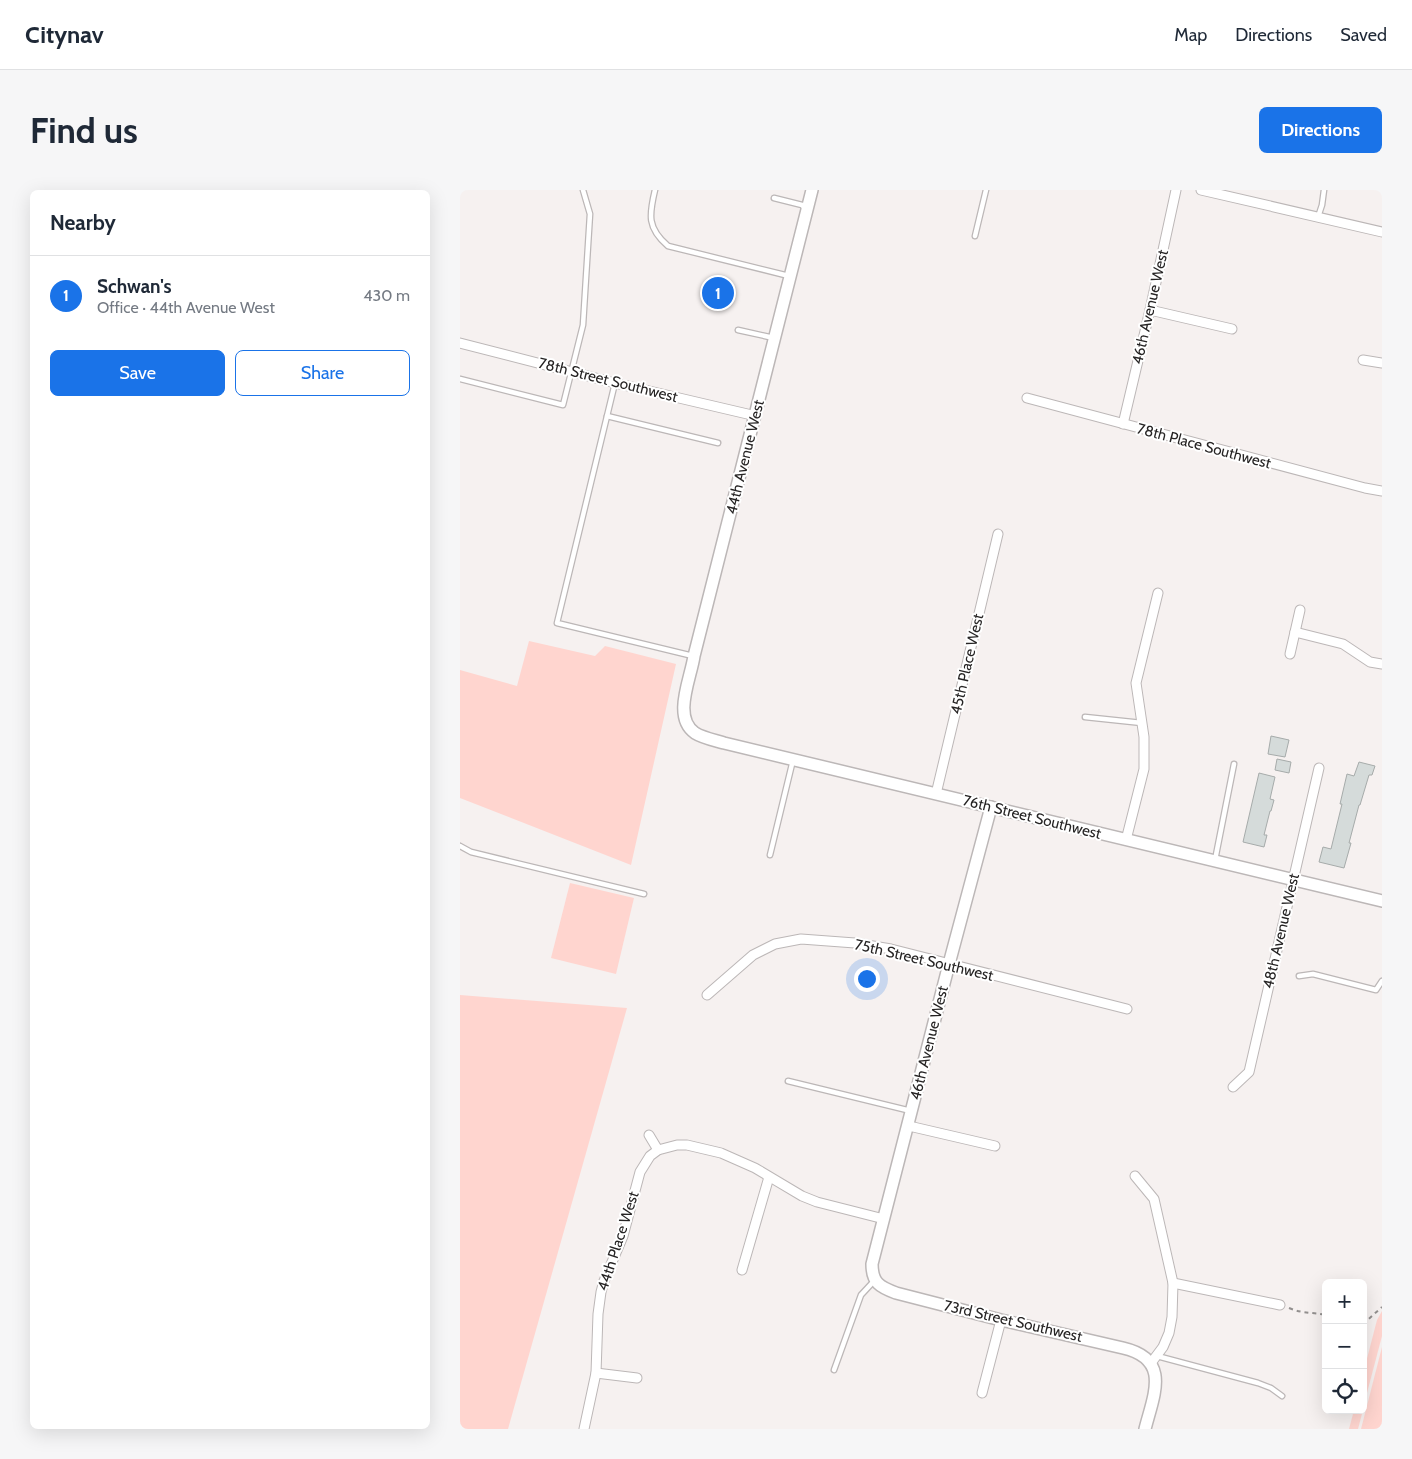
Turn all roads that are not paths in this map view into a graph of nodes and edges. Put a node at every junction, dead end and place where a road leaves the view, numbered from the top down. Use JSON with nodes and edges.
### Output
{"nodes":[{"id":1,"x":583,"y":190,"type":"edge"},
{"id":2,"x":655,"y":190,"type":"edge"},
{"id":3,"x":812,"y":190,"type":"edge"},
{"id":4,"x":986,"y":190,"type":"edge"},
{"id":5,"x":1176,"y":190,"type":"edge"},
{"id":6,"x":1201,"y":190,"type":"edge"},
{"id":7,"x":1324,"y":190,"type":"edge"},
{"id":8,"x":1241,"y":194,"type":"edge"},
{"id":9,"x":774,"y":198,"type":"dead end"},
{"id":10,"x":807,"y":211,"type":"junction"},
{"id":11,"x":1318,"y":217,"type":"junction"},
{"id":12,"x":1382,"y":232,"type":"edge"},
{"id":13,"x":976,"y":236,"type":"dead end"},
{"id":14,"x":790,"y":276,"type":"junction"},
{"id":15,"x":1150,"y":310,"type":"junction"},
{"id":16,"x":1232,"y":329,"type":"dead end"},
{"id":17,"x":738,"y":330,"type":"dead end"},
{"id":18,"x":775,"y":338,"type":"junction"},
{"id":19,"x":460,"y":343,"type":"edge"},
{"id":20,"x":1363,"y":360,"type":"dead end"},
{"id":21,"x":1382,"y":364,"type":"edge"},
{"id":22,"x":571,"y":372,"type":"junction"},
{"id":23,"x":460,"y":379,"type":"edge"},
{"id":24,"x":615,"y":383,"type":"junction"},
{"id":25,"x":1027,"y":398,"type":"dead end"},
{"id":26,"x":607,"y":416,"type":"junction"},
{"id":27,"x":756,"y":416,"type":"junction"},
{"id":28,"x":1123,"y":424,"type":"junction"},
{"id":29,"x":718,"y":443,"type":"dead end"},
{"id":30,"x":1382,"y":491,"type":"edge"},
{"id":31,"x":998,"y":534,"type":"dead end"},
{"id":32,"x":1158,"y":593,"type":"dead end"},
{"id":33,"x":1300,"y":610,"type":"dead end"},
{"id":34,"x":1295,"y":632,"type":"junction"},
{"id":35,"x":1290,"y":654,"type":"dead end"},
{"id":36,"x":694,"y":656,"type":"junction"},
{"id":37,"x":1382,"y":664,"type":"edge"},
{"id":38,"x":1085,"y":717,"type":"dead end"},
{"id":39,"x":1142,"y":723,"type":"junction"},
{"id":40,"x":687,"y":725,"type":"joint"},
{"id":41,"x":793,"y":759,"type":"junction"},
{"id":42,"x":1234,"y":764,"type":"dead end"},
{"id":43,"x":1319,"y":768,"type":"dead end"},
{"id":44,"x":936,"y":794,"type":"junction"},
{"id":45,"x":991,"y":807,"type":"junction"},
{"id":46,"x":1126,"y":840,"type":"junction"},
{"id":47,"x":460,"y":846,"type":"edge"},
{"id":48,"x":770,"y":855,"type":"dead end"},
{"id":49,"x":1215,"y":861,"type":"junction"},
{"id":50,"x":1293,"y":879,"type":"junction"},
{"id":51,"x":644,"y":894,"type":"dead end"},
{"id":52,"x":1382,"y":901,"type":"edge"},
{"id":53,"x":949,"y":964,"type":"junction"},
{"id":54,"x":1299,"y":976,"type":"dead end"},
{"id":55,"x":1382,"y":981,"type":"edge"},
{"id":56,"x":707,"y":995,"type":"dead end"},
{"id":57,"x":1126,"y":1009,"type":"dead end"},
{"id":58,"x":788,"y":1081,"type":"dead end"},
{"id":59,"x":1233,"y":1087,"type":"dead end"},
{"id":60,"x":912,"y":1111,"type":"junction"},
{"id":61,"x":909,"y":1126,"type":"junction"},
{"id":62,"x":649,"y":1135,"type":"dead end"},
{"id":63,"x":996,"y":1146,"type":"dead end"},
{"id":64,"x":658,"y":1150,"type":"junction"},
{"id":65,"x":770,"y":1176,"type":"junction"},
{"id":66,"x":1136,"y":1176,"type":"dead end"},
{"id":67,"x":884,"y":1219,"type":"junction"},
{"id":68,"x":742,"y":1270,"type":"dead end"},
{"id":69,"x":875,"y":1280,"type":"junction"},
{"id":70,"x":1173,"y":1283,"type":"junction"},
{"id":71,"x":1280,"y":1305,"type":"road end"},
{"id":72,"x":1002,"y":1320,"type":"junction"},
{"id":73,"x":1154,"y":1359,"type":"junction"},
{"id":74,"x":834,"y":1370,"type":"dead end"},
{"id":75,"x":596,"y":1373,"type":"junction"},
{"id":76,"x":637,"y":1378,"type":"dead end"},
{"id":77,"x":982,"y":1394,"type":"dead end"},
{"id":78,"x":1282,"y":1396,"type":"dead end"},
{"id":79,"x":584,"y":1429,"type":"edge"},
{"id":80,"x":1145,"y":1429,"type":"edge"}],
"edges":[{"from":1,"to":22,"type":"lane"},
{"from":2,"to":14,"type":"lane"},
{"from":3,"to":10,"type":"street","name":"44th Avenue West"},
{"from":4,"to":13,"type":"lane"},
{"from":5,"to":15,"type":"street","name":"46th Avenue West"},
{"from":6,"to":8,"type":"street"},
{"from":7,"to":11,"type":"lane"},
{"from":8,"to":11,"type":"street"},
{"from":9,"to":10,"type":"lane"},
{"from":10,"to":14,"type":"street","name":"44th Avenue West"},
{"from":11,"to":12,"type":"street"},
{"from":14,"to":18,"type":"street","name":"44th Avenue West"},
{"from":15,"to":16,"type":"street"},
{"from":15,"to":28,"type":"street","name":"46th Avenue West"},
{"from":17,"to":18,"type":"lane"},
{"from":18,"to":27,"type":"street","name":"44th Avenue West"},
{"from":19,"to":22,"type":"street","name":"78th Street Southwest"},
{"from":20,"to":21,"type":"street"},
{"from":22,"to":23,"type":"lane"},
{"from":22,"to":24,"type":"street","name":"78th Street Southwest"},
{"from":24,"to":26,"type":"lane"},
{"from":24,"to":27,"type":"street","name":"78th Street Southwest"},
{"from":25,"to":28,"type":"street","name":"78th Place Southwest"},
{"from":26,"to":29,"type":"lane"},
{"from":26,"to":36,"type":"lane"},
{"from":27,"to":36,"type":"street","name":"44th Avenue West"},
{"from":28,"to":30,"type":"street","name":"78th Place Southwest"},
{"from":31,"to":44,"type":"street","name":"45th Place West"},
{"from":32,"to":39,"type":"street"},
{"from":33,"to":34,"type":"street"},
{"from":34,"to":35,"type":"street"},
{"from":34,"to":37,"type":"street"},
{"from":36,"to":40,"type":"street","name":"44th Avenue West"},
{"from":38,"to":39,"type":"lane"},
{"from":39,"to":46,"type":"street"},
{"from":40,"to":41,"type":"street","name":"76th Street Southwest"},
{"from":41,"to":44,"type":"street","name":"76th Street Southwest"},
{"from":41,"to":48,"type":"lane"},
{"from":42,"to":49,"type":"lane"},
{"from":43,"to":50,"type":"street","name":"48th Avenue West"},
{"from":44,"to":45,"type":"street","name":"76th Street Southwest"},
{"from":45,"to":46,"type":"street","name":"76th Street Southwest"},
{"from":45,"to":53,"type":"street","name":"46th Avenue West"},
{"from":46,"to":49,"type":"street","name":"76th Street Southwest"},
{"from":47,"to":51,"type":"lane"},
{"from":49,"to":50,"type":"street","name":"76th Street Southwest"},
{"from":50,"to":52,"type":"street","name":"76th Street Southwest"},
{"from":50,"to":59,"type":"street","name":"48th Avenue West"},
{"from":53,"to":56,"type":"street","name":"75th Street Southwest"},
{"from":53,"to":57,"type":"street","name":"75th Street Southwest"},
{"from":53,"to":60,"type":"street","name":"46th Avenue West"},
{"from":54,"to":55,"type":"lane"},
{"from":58,"to":60,"type":"lane"},
{"from":60,"to":61,"type":"street","name":"46th Avenue West"},
{"from":61,"to":63,"type":"street"},
{"from":61,"to":67,"type":"street","name":"46th Avenue West"},
{"from":62,"to":64,"type":"street"},
{"from":64,"to":65,"type":"street"},
{"from":64,"to":75,"type":"street","name":"44th Place West"},
{"from":65,"to":67,"type":"street"},
{"from":65,"to":68,"type":"street"},
{"from":66,"to":70,"type":"street"},
{"from":67,"to":69,"type":"street","name":"46th Avenue West"},
{"from":69,"to":72,"type":"street","name":"73rd Street Southwest"},
{"from":69,"to":74,"type":"lane"},
{"from":70,"to":71,"type":"street"},
{"from":70,"to":73,"type":"street"},
{"from":72,"to":73,"type":"street","name":"73rd Street Southwest"},
{"from":72,"to":77,"type":"street"},
{"from":73,"to":78,"type":"lane"},
{"from":73,"to":80,"type":"street"},
{"from":75,"to":76,"type":"street"},
{"from":75,"to":79,"type":"street","name":"44th Place West"}]}
